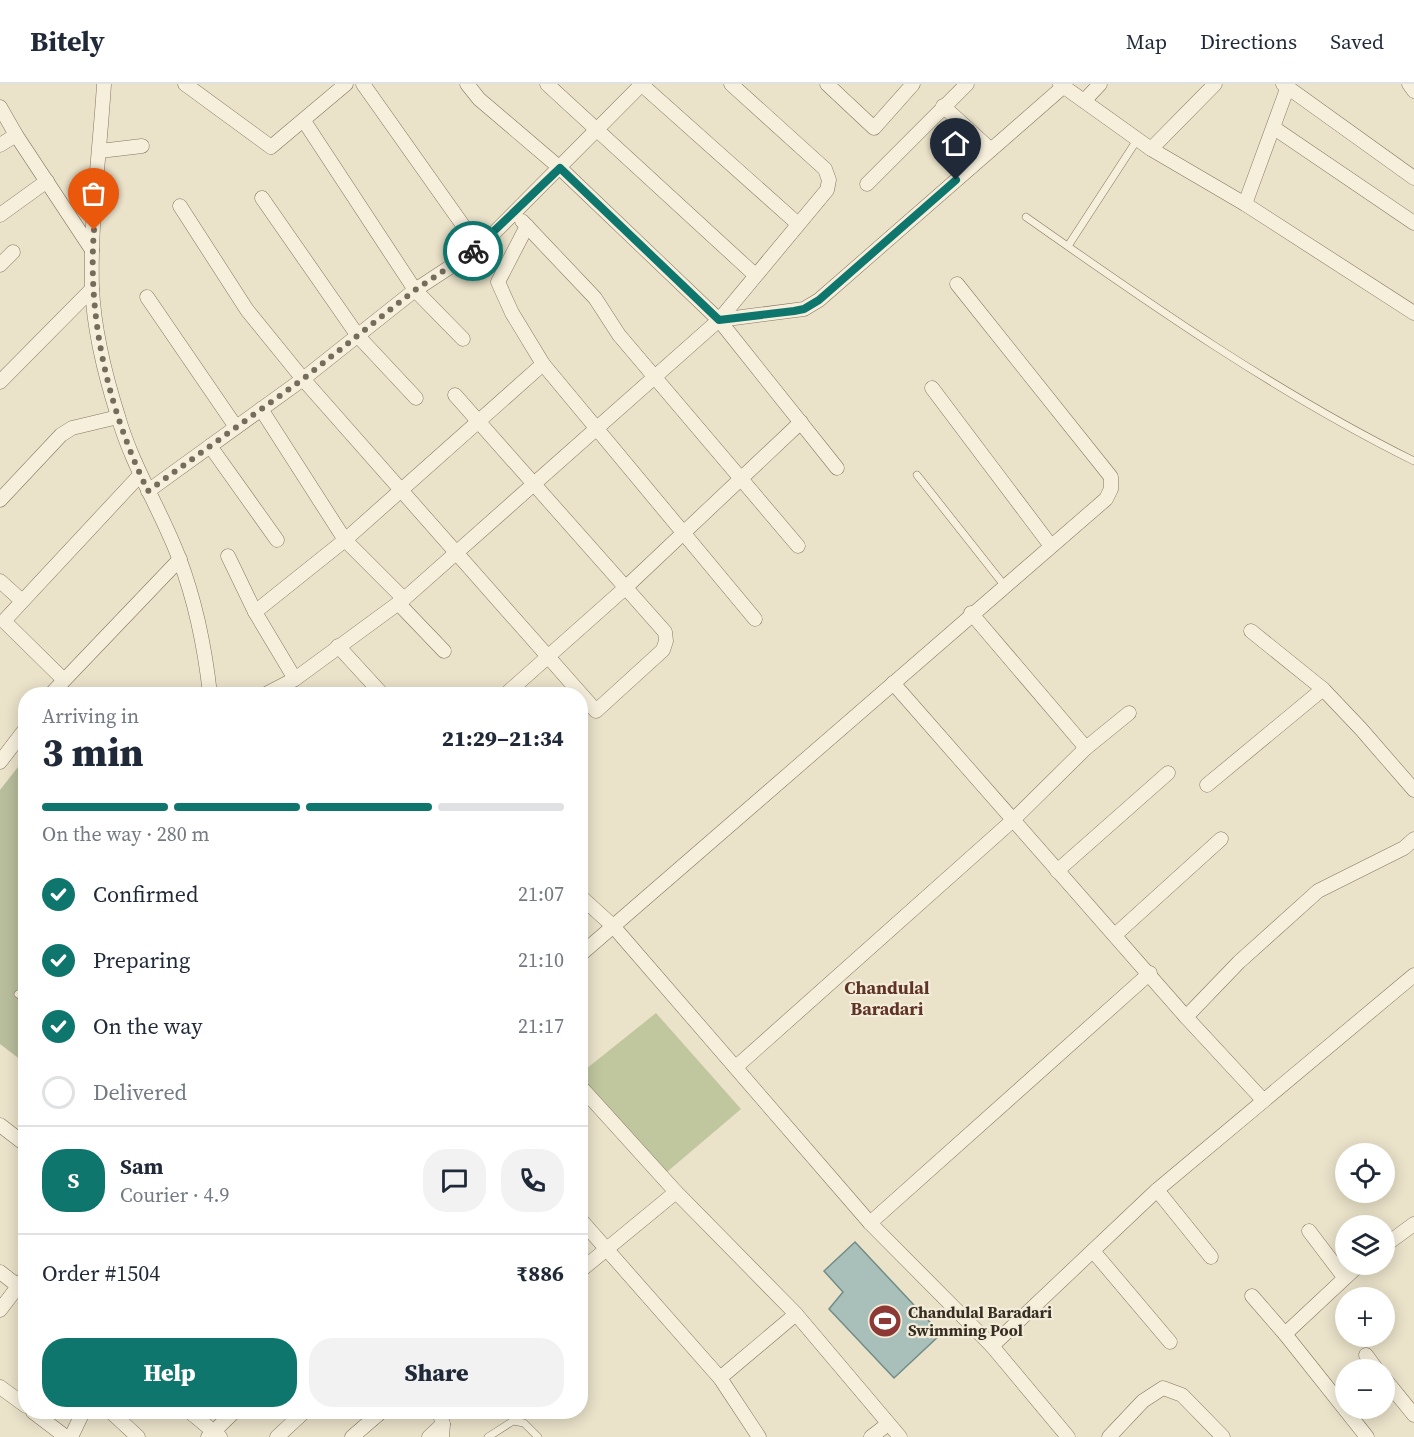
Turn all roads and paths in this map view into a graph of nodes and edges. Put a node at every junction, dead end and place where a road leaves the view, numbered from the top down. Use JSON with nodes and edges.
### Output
{"nodes":[{"id":1,"x":104,"y":84,"type":"edge"},
{"id":2,"x":346,"y":84,"type":"edge"},
{"id":3,"x":363,"y":84,"type":"edge"},
{"id":4,"x":467,"y":84,"type":"edge"},
{"id":5,"x":547,"y":84,"type":"edge"},
{"id":6,"x":641,"y":84,"type":"edge"},
{"id":7,"x":731,"y":84,"type":"edge"},
{"id":8,"x":827,"y":84,"type":"edge"},
{"id":9,"x":967,"y":84,"type":"edge"},
{"id":10,"x":1100,"y":84,"type":"edge"},
{"id":11,"x":1215,"y":84,"type":"edge"},
{"id":12,"x":1409,"y":84,"type":"edge"},
{"id":13,"x":1062,"y":85,"type":"edge"},
{"id":14,"x":907,"y":86,"type":"edge"},
{"id":15,"x":195,"y":87,"type":"edge"},
{"id":16,"x":1285,"y":87,"type":"edge"},
{"id":17,"x":1414,"y":91,"type":"edge"},
{"id":18,"x":1084,"y":101,"type":"junction"},
{"id":19,"x":943,"y":106,"type":"junction"},
{"id":20,"x":0,"y":107,"type":"edge"},
{"id":21,"x":304,"y":121,"type":"junction"},
{"id":22,"x":1274,"y":128,"type":"junction"},
{"id":23,"x":595,"y":130,"type":"junction"},
{"id":24,"x":16,"y":135,"type":"junction"},
{"id":25,"x":1137,"y":140,"type":"junction"},
{"id":26,"x":0,"y":145,"type":"edge"},
{"id":27,"x":142,"y":146,"type":"dead end"},
{"id":28,"x":1150,"y":148,"type":"junction"},
{"id":29,"x":990,"y":149,"type":"junction"},
{"id":30,"x":100,"y":151,"type":"junction"},
{"id":31,"x":560,"y":168,"type":"junction"},
{"id":32,"x":1414,"y":178,"type":"edge"},
{"id":33,"x":47,"y":181,"type":"junction"},
{"id":34,"x":867,"y":184,"type":"dead end"},
{"id":35,"x":262,"y":198,"type":"dead end"},
{"id":36,"x":1245,"y":204,"type":"junction"},
{"id":37,"x":180,"y":206,"type":"dead end"},
{"id":38,"x":514,"y":214,"type":"junction"},
{"id":39,"x":0,"y":215,"type":"edge"},
{"id":40,"x":1026,"y":217,"type":"dead end"},
{"id":41,"x":1414,"y":223,"type":"edge"},
{"id":42,"x":798,"y":224,"type":"junction"},
{"id":43,"x":527,"y":226,"type":"junction"},
{"id":44,"x":1068,"y":246,"type":"junction"},
{"id":45,"x":479,"y":248,"type":"junction"},
{"id":46,"x":92,"y":250,"type":"junction"},
{"id":47,"x":13,"y":252,"type":"dead end"},
{"id":48,"x":0,"y":265,"type":"edge"},
{"id":49,"x":754,"y":274,"type":"junction"},
{"id":50,"x":957,"y":285,"type":"dead end"},
{"id":51,"x":92,"y":289,"type":"junction"},
{"id":52,"x":415,"y":290,"type":"junction"},
{"id":53,"x":147,"y":297,"type":"dead end"},
{"id":54,"x":1414,"y":313,"type":"edge"},
{"id":55,"x":719,"y":320,"type":"junction"},
{"id":56,"x":358,"y":336,"type":"junction"},
{"id":57,"x":463,"y":339,"type":"dead end"},
{"id":58,"x":543,"y":364,"type":"junction"},
{"id":59,"x":655,"y":377,"type":"junction"},
{"id":60,"x":303,"y":379,"type":"junction"},
{"id":61,"x":0,"y":382,"type":"edge"},
{"id":62,"x":932,"y":388,"type":"dead end"},
{"id":63,"x":455,"y":395,"type":"dead end"},
{"id":64,"x":416,"y":398,"type":"dead end"},
{"id":65,"x":261,"y":409,"type":"junction"},
{"id":66,"x":118,"y":417,"type":"junction"},
{"id":67,"x":477,"y":422,"type":"junction"},
{"id":68,"x":801,"y":422,"type":"junction"},
{"id":69,"x":236,"y":427,"type":"junction"},
{"id":70,"x":595,"y":429,"type":"junction"},
{"id":71,"x":210,"y":446,"type":"junction"},
{"id":72,"x":1414,"y":461,"type":"edge"},
{"id":73,"x":837,"y":468,"type":"dead end"},
{"id":74,"x":140,"y":475,"type":"junction"},
{"id":75,"x":917,"y":475,"type":"dead end"},
{"id":76,"x":743,"y":479,"type":"junction"},
{"id":77,"x":535,"y":482,"type":"junction"},
{"id":78,"x":401,"y":489,"type":"junction"},
{"id":79,"x":148,"y":491,"type":"junction"},
{"id":80,"x":0,"y":500,"type":"edge"},
{"id":81,"x":683,"y":534,"type":"junction"},
{"id":82,"x":277,"y":540,"type":"dead end"},
{"id":83,"x":345,"y":540,"type":"junction"},
{"id":84,"x":798,"y":546,"type":"dead end"},
{"id":85,"x":1052,"y":546,"type":"junction"},
{"id":86,"x":458,"y":552,"type":"junction"},
{"id":87,"x":228,"y":556,"type":"dead end"},
{"id":88,"x":180,"y":559,"type":"junction"},
{"id":89,"x":0,"y":581,"type":"edge"},
{"id":90,"x":1004,"y":585,"type":"junction"},
{"id":91,"x":624,"y":589,"type":"junction"},
{"id":92,"x":21,"y":600,"type":"junction"},
{"id":93,"x":401,"y":601,"type":"junction"},
{"id":94,"x":255,"y":612,"type":"junction"},
{"id":95,"x":971,"y":613,"type":"junction"},
{"id":96,"x":755,"y":620,"type":"dead end"},
{"id":97,"x":2,"y":623,"type":"edge"},
{"id":98,"x":1251,"y":631,"type":"dead end"},
{"id":99,"x":338,"y":646,"type":"junction"},
{"id":100,"x":444,"y":651,"type":"dead end"},
{"id":101,"x":549,"y":657,"type":"junction"},
{"id":102,"x":63,"y":679,"type":"junction"},
{"id":103,"x":295,"y":679,"type":"junction"},
{"id":104,"x":893,"y":683,"type":"junction"},
{"id":105,"x":57,"y":687,"type":"edge"},
{"id":106,"x":209,"y":687,"type":"edge"},
{"id":107,"x":280,"y":687,"type":"edge"},
{"id":108,"x":376,"y":687,"type":"edge"},
{"id":109,"x":514,"y":687,"type":"edge"},
{"id":110,"x":575,"y":687,"type":"edge"},
{"id":111,"x":1323,"y":689,"type":"junction"},
{"id":112,"x":588,"y":702,"type":"edge"},
{"id":113,"x":1128,"y":713,"type":"dead end"},
{"id":114,"x":18,"y":738,"type":"edge"},
{"id":115,"x":1086,"y":748,"type":"junction"},
{"id":116,"x":0,"y":762,"type":"edge"},
{"id":117,"x":1168,"y":773,"type":"dead end"},
{"id":118,"x":1207,"y":785,"type":"dead end"},
{"id":119,"x":1414,"y":790,"type":"edge"},
{"id":120,"x":1012,"y":821,"type":"junction"},
{"id":121,"x":1221,"y":839,"type":"dead end"},
{"id":122,"x":1411,"y":846,"type":"edge"},
{"id":123,"x":1057,"y":871,"type":"junction"},
{"id":124,"x":588,"y":903,"type":"edge"},
{"id":125,"x":613,"y":926,"type":"junction"},
{"id":126,"x":1115,"y":935,"type":"junction"},
{"id":127,"x":588,"y":948,"type":"edge"},
{"id":128,"x":1150,"y":973,"type":"junction"},
{"id":129,"x":1414,"y":975,"type":"edge"},
{"id":130,"x":1186,"y":1017,"type":"junction"},
{"id":131,"x":736,"y":1067,"type":"junction"},
{"id":132,"x":588,"y":1095,"type":"edge"},
{"id":133,"x":1263,"y":1100,"type":"junction"},
{"id":134,"x":3,"y":1133,"type":"edge"},
{"id":135,"x":18,"y":1141,"type":"edge"},
{"id":136,"x":1157,"y":1190,"type":"junction"},
{"id":137,"x":676,"y":1192,"type":"junction"},
{"id":138,"x":870,"y":1223,"type":"junction"},
{"id":139,"x":1414,"y":1224,"type":"edge"},
{"id":140,"x":588,"y":1228,"type":"edge"},
{"id":141,"x":1309,"y":1231,"type":"dead end"},
{"id":142,"x":1395,"y":1238,"type":"edge"},
{"id":143,"x":606,"y":1249,"type":"junction"},
{"id":144,"x":1093,"y":1251,"type":"junction"},
{"id":145,"x":1211,"y":1257,"type":"dead end"},
{"id":146,"x":588,"y":1264,"type":"edge"},
{"id":147,"x":0,"y":1272,"type":"edge"},
{"id":148,"x":1346,"y":1275,"type":"edge"},
{"id":149,"x":1344,"y":1277,"type":"junction"},
{"id":150,"x":18,"y":1279,"type":"edge"},
{"id":151,"x":18,"y":1286,"type":"edge"},
{"id":152,"x":1252,"y":1296,"type":"dead end"},
{"id":153,"x":0,"y":1310,"type":"edge"},
{"id":154,"x":796,"y":1314,"type":"junction"},
{"id":155,"x":1285,"y":1334,"type":"junction"},
{"id":156,"x":1170,"y":1342,"type":"dead end"},
{"id":157,"x":992,"y":1346,"type":"junction"},
{"id":158,"x":1366,"y":1355,"type":"dead end"},
{"id":159,"x":1369,"y":1359,"type":"edge"},
{"id":160,"x":720,"y":1378,"type":"junction"},
{"id":161,"x":0,"y":1386,"type":"edge"},
{"id":162,"x":1395,"y":1392,"type":"edge"},
{"id":163,"x":18,"y":1400,"type":"edge"},
{"id":164,"x":1414,"y":1415,"type":"edge"},
{"id":165,"x":42,"y":1419,"type":"edge"},
{"id":166,"x":80,"y":1419,"type":"edge"},
{"id":167,"x":119,"y":1419,"type":"edge"},
{"id":168,"x":197,"y":1419,"type":"edge"},
{"id":169,"x":228,"y":1419,"type":"edge"},
{"id":170,"x":296,"y":1419,"type":"edge"},
{"id":171,"x":373,"y":1419,"type":"edge"},
{"id":172,"x":442,"y":1424,"type":"edge"},
{"id":173,"x":888,"y":1424,"type":"junction"},
{"id":174,"x":213,"y":1435,"type":"edge"},
{"id":175,"x":755,"y":1435,"type":"edge"},
{"id":176,"x":66,"y":1437,"type":"edge"},
{"id":177,"x":71,"y":1437,"type":"edge"},
{"id":178,"x":138,"y":1437,"type":"edge"},
{"id":179,"x":277,"y":1437,"type":"edge"},
{"id":180,"x":352,"y":1437,"type":"edge"},
{"id":181,"x":429,"y":1437,"type":"edge"},
{"id":182,"x":488,"y":1437,"type":"edge"},
{"id":183,"x":538,"y":1437,"type":"edge"},
{"id":184,"x":870,"y":1437,"type":"edge"},
{"id":185,"x":900,"y":1437,"type":"edge"},
{"id":186,"x":1068,"y":1437,"type":"edge"},
{"id":187,"x":1109,"y":1437,"type":"edge"},
{"id":188,"x":1223,"y":1437,"type":"edge"},
{"id":189,"x":1366,"y":1437,"type":"edge"}],
"edges":[{"from":1,"to":30,"type":"street"},
{"from":2,"to":21,"type":"street"},
{"from":3,"to":45,"type":"street"},
{"from":4,"to":31,"type":"street"},
{"from":5,"to":23,"type":"street"},
{"from":6,"to":23,"type":"street"},
{"from":6,"to":42,"type":"street"},
{"from":7,"to":42,"type":"street"},
{"from":8,"to":14,"type":"street"},
{"from":9,"to":19,"type":"street"},
{"from":10,"to":18,"type":"street"},
{"from":11,"to":28,"type":"street"},
{"from":12,"to":17,"type":"street"},
{"from":13,"to":18,"type":"street"},
{"from":13,"to":29,"type":"street"},
{"from":15,"to":21,"type":"street"},
{"from":16,"to":22,"type":"street"},
{"from":16,"to":32,"type":"street"},
{"from":18,"to":25,"type":"street"},
{"from":19,"to":29,"type":"street"},
{"from":19,"to":34,"type":"street"},
{"from":20,"to":24,"type":"street"},
{"from":21,"to":52,"type":"street"},
{"from":22,"to":36,"type":"street"},
{"from":22,"to":41,"type":"street"},
{"from":23,"to":31,"type":"street"},
{"from":23,"to":49,"type":"street"},
{"from":24,"to":26,"type":"street"},
{"from":24,"to":33,"type":"street"},
{"from":25,"to":28,"type":"street"},
{"from":25,"to":44,"type":"lane"},
{"from":27,"to":30,"type":"street"},
{"from":28,"to":36,"type":"street"},
{"from":29,"to":55,"type":"street"},
{"from":30,"to":46,"type":"street"},
{"from":31,"to":38,"type":"street"},
{"from":31,"to":55,"type":"street"},
{"from":33,"to":39,"type":"street"},
{"from":33,"to":46,"type":"street"},
{"from":35,"to":56,"type":"street"},
{"from":36,"to":54,"type":"street"},
{"from":37,"to":60,"type":"street"},
{"from":38,"to":43,"type":"street"},
{"from":38,"to":45,"type":"street"},
{"from":40,"to":44,"type":"lane"},
{"from":42,"to":49,"type":"street"},
{"from":43,"to":58,"type":"street"},
{"from":43,"to":59,"type":"street"},
{"from":44,"to":72,"type":"lane"},
{"from":45,"to":52,"type":"street"},
{"from":46,"to":51,"type":"street"},
{"from":47,"to":48,"type":"street"},
{"from":49,"to":55,"type":"street"},
{"from":50,"to":85,"type":"street"},
{"from":51,"to":61,"type":"street"},
{"from":51,"to":66,"type":"street"},
{"from":52,"to":56,"type":"street"},
{"from":52,"to":57,"type":"street"},
{"from":53,"to":69,"type":"street"},
{"from":55,"to":59,"type":"street"},
{"from":55,"to":68,"type":"street"},
{"from":56,"to":60,"type":"street"},
{"from":56,"to":64,"type":"street"},
{"from":58,"to":67,"type":"street"},
{"from":58,"to":70,"type":"street"},
{"from":59,"to":70,"type":"street"},
{"from":59,"to":76,"type":"street"},
{"from":60,"to":65,"type":"street"},
{"from":60,"to":78,"type":"street"},
{"from":62,"to":85,"type":"street"},
{"from":63,"to":67,"type":"street"},
{"from":65,"to":69,"type":"street"},
{"from":65,"to":83,"type":"street"},
{"from":66,"to":74,"type":"street"},
{"from":66,"to":80,"type":"street"},
{"from":67,"to":77,"type":"street"},
{"from":67,"to":78,"type":"street"},
{"from":68,"to":73,"type":"street"},
{"from":68,"to":76,"type":"street"},
{"from":69,"to":71,"type":"street"},
{"from":70,"to":77,"type":"street"},
{"from":70,"to":81,"type":"street"},
{"from":71,"to":79,"type":"street"},
{"from":71,"to":82,"type":"street"},
{"from":74,"to":79,"type":"street"},
{"from":74,"to":92,"type":"street"},
{"from":75,"to":90,"type":"lane"},
{"from":76,"to":81,"type":"street"},
{"from":76,"to":84,"type":"street"},
{"from":77,"to":86,"type":"street"},
{"from":77,"to":91,"type":"street"},
{"from":78,"to":83,"type":"street"},
{"from":78,"to":86,"type":"street"},
{"from":79,"to":88,"type":"street"},
{"from":81,"to":91,"type":"street"},
{"from":81,"to":96,"type":"street"},
{"from":83,"to":93,"type":"street"},
{"from":83,"to":94,"type":"street"},
{"from":85,"to":90,"type":"street"},
{"from":86,"to":93,"type":"street"},
{"from":86,"to":101,"type":"street"},
{"from":87,"to":94,"type":"street"},
{"from":88,"to":102,"type":"street"},
{"from":88,"to":106,"type":"street"},
{"from":89,"to":92,"type":"street"},
{"from":90,"to":95,"type":"street"},
{"from":91,"to":101,"type":"street"},
{"from":91,"to":112,"type":"street"},
{"from":92,"to":97,"type":"street"},
{"from":93,"to":99,"type":"street"},
{"from":93,"to":100,"type":"street"},
{"from":94,"to":103,"type":"street"},
{"from":95,"to":104,"type":"street"},
{"from":95,"to":115,"type":"street"},
{"from":97,"to":102,"type":"street"},
{"from":98,"to":111,"type":"street"},
{"from":99,"to":103,"type":"street"},
{"from":99,"to":108,"type":"street"},
{"from":101,"to":109,"type":"street"},
{"from":101,"to":110,"type":"street"},
{"from":102,"to":105,"type":"street"},
{"from":103,"to":107,"type":"street"},
{"from":104,"to":120,"type":"street"},
{"from":104,"to":125,"type":"street"},
{"from":111,"to":118,"type":"street"},
{"from":111,"to":119,"type":"street"},
{"from":113,"to":115,"type":"street"},
{"from":114,"to":116,"type":"street"},
{"from":115,"to":120,"type":"street"},
{"from":117,"to":123,"type":"street"},
{"from":120,"to":123,"type":"street"},
{"from":120,"to":131,"type":"street"},
{"from":121,"to":126,"type":"street"},
{"from":122,"to":130,"type":"street"},
{"from":123,"to":126,"type":"street"},
{"from":124,"to":125,"type":"street"},
{"from":125,"to":127,"type":"street"},
{"from":125,"to":131,"type":"street"},
{"from":126,"to":128,"type":"street"},
{"from":128,"to":130,"type":"street"},
{"from":128,"to":138,"type":"street"},
{"from":129,"to":133,"type":"street"},
{"from":130,"to":133,"type":"street"},
{"from":131,"to":138,"type":"street"},
{"from":132,"to":137,"type":"street"},
{"from":133,"to":136,"type":"street"},
{"from":134,"to":135,"type":"street"},
{"from":136,"to":144,"type":"street"},
{"from":136,"to":145,"type":"street"},
{"from":137,"to":143,"type":"street"},
{"from":137,"to":154,"type":"street"},
{"from":138,"to":157,"type":"street"},
{"from":139,"to":142,"type":"street"},
{"from":140,"to":143,"type":"street"},
{"from":141,"to":149,"type":"street"},
{"from":143,"to":146,"type":"street"},
{"from":143,"to":160,"type":"street"},
{"from":144,"to":156,"type":"street"},
{"from":144,"to":157,"type":"street"},
{"from":147,"to":150,"type":"street"},
{"from":148,"to":149,"type":"street"},
{"from":149,"to":155,"type":"street"},
{"from":151,"to":153,"type":"street"},
{"from":152,"to":155,"type":"street"},
{"from":154,"to":160,"type":"street"},
{"from":154,"to":173,"type":"street"},
{"from":155,"to":189,"type":"street"},
{"from":157,"to":186,"type":"street"},
{"from":158,"to":159,"type":"street"},
{"from":160,"to":175,"type":"street"},
{"from":161,"to":163,"type":"street"},
{"from":162,"to":164,"type":"street"},
{"from":165,"to":176,"type":"street"},
{"from":166,"to":177,"type":"street"},
{"from":167,"to":178,"type":"street"},
{"from":168,"to":174,"type":"street"},
{"from":169,"to":174,"type":"street"},
{"from":170,"to":179,"type":"street"},
{"from":171,"to":180,"type":"street"},
{"from":172,"to":181,"type":"street"},
{"from":173,"to":184,"type":"street"},
{"from":173,"to":185,"type":"street"},
{"from":182,"to":183,"type":"lane"},
{"from":187,"to":188,"type":"street"}]}
